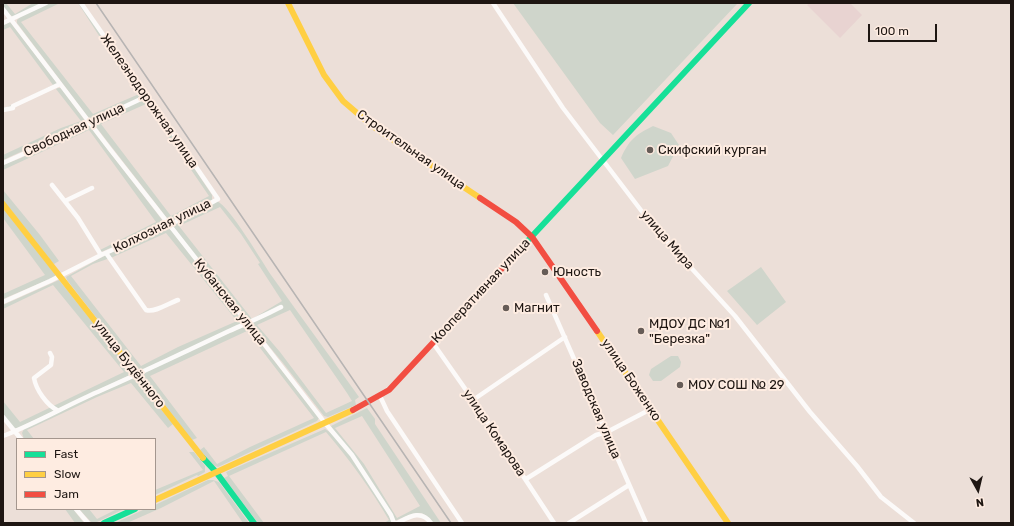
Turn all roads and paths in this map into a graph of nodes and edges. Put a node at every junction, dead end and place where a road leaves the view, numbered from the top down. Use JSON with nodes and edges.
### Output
{"nodes":[{"id":1,"x":46,"y":3,"type":"edge"},
{"id":2,"x":81,"y":3,"type":"edge"},
{"id":3,"x":288,"y":3,"type":"edge"},
{"id":4,"x":493,"y":3,"type":"edge"},
{"id":5,"x":750,"y":3,"type":"edge"},
{"id":6,"x":3,"y":9,"type":"edge"},
{"id":7,"x":11,"y":19,"type":"junction"},
{"id":8,"x":3,"y":23,"type":"edge"},
{"id":9,"x":60,"y":84,"type":"junction"},
{"id":10,"x":145,"y":97,"type":"junction"},
{"id":11,"x":3,"y":110,"type":"edge"},
{"id":12,"x":90,"y":123,"type":"junction"},
{"id":13,"x":603,"y":161,"type":"junction"},
{"id":14,"x":3,"y":163,"type":"edge"},
{"id":15,"x":52,"y":186,"type":"dead end"},
{"id":16,"x":92,"y":188,"type":"dead end"},
{"id":17,"x":218,"y":199,"type":"joint"},
{"id":18,"x":65,"y":201,"type":"junction"},
{"id":19,"x":3,"y":204,"type":"edge"},
{"id":20,"x":169,"y":225,"type":"junction"},
{"id":21,"x":532,"y":237,"type":"junction"},
{"id":22,"x":106,"y":253,"type":"junction"},
{"id":23,"x":101,"y":255,"type":"junction"},
{"id":24,"x":59,"y":276,"type":"junction"},
{"id":25,"x":546,"y":295,"type":"dead end"},
{"id":26,"x":178,"y":300,"type":"dead end"},
{"id":27,"x":3,"y":302,"type":"edge"},
{"id":28,"x":282,"y":307,"type":"dead end"},
{"id":29,"x":248,"y":323,"type":"junction"},
{"id":30,"x":565,"y":336,"type":"junction"},
{"id":31,"x":433,"y":343,"type":"junction"},
{"id":32,"x":50,"y":353,"type":"dead end"},
{"id":33,"x":138,"y":374,"type":"junction"},
{"id":34,"x":380,"y":396,"type":"junction"},
{"id":35,"x":473,"y":400,"type":"junction"},
{"id":36,"x":651,"y":409,"type":"junction"},
{"id":37,"x":57,"y":410,"type":"junction"},
{"id":38,"x":3,"y":417,"type":"edge"},
{"id":39,"x":324,"y":423,"type":"junction"},
{"id":40,"x":15,"y":432,"type":"junction"},
{"id":41,"x":607,"y":432,"type":"junction"},
{"id":42,"x":3,"y":436,"type":"edge"},
{"id":43,"x":20,"y":438,"type":"edge"},
{"id":44,"x":216,"y":472,"type":"junction"},
{"id":45,"x":526,"y":479,"type":"junction"},
{"id":46,"x":629,"y":485,"type":"junction"},
{"id":47,"x":156,"y":500,"type":"edge"},
{"id":48,"x":77,"y":510,"type":"edge"},
{"id":49,"x":133,"y":510,"type":"edge"},
{"id":50,"x":88,"y":523,"type":"edge"},
{"id":51,"x":104,"y":523,"type":"edge"},
{"id":52,"x":254,"y":523,"type":"edge"},
{"id":53,"x":394,"y":523,"type":"edge"},
{"id":54,"x":397,"y":523,"type":"edge"},
{"id":55,"x":431,"y":523,"type":"edge"},
{"id":56,"x":462,"y":523,"type":"edge"},
{"id":57,"x":554,"y":523,"type":"edge"},
{"id":58,"x":569,"y":523,"type":"edge"},
{"id":59,"x":646,"y":523,"type":"edge"},
{"id":60,"x":728,"y":523,"type":"edge"},
{"id":61,"x":914,"y":523,"type":"edge"}],
"edges":[{"from":1,"to":7,"type":"street"},
{"from":2,"to":10,"type":"street","name":"Железнодорожная улица"},
{"from":3,"to":21,"type":"street","name":"Строительная улица"},
{"from":4,"to":13,"type":"street","name":"улица Мира"},
{"from":5,"to":13,"type":"street","name":"Кооперативная улица"},
{"from":6,"to":7,"type":"street","name":"Кубанская улица"},
{"from":7,"to":8,"type":"street"},
{"from":7,"to":9,"type":"street","name":"Кубанская улица"},
{"from":9,"to":11,"type":"street"},
{"from":9,"to":12,"type":"street","name":"Кубанская улица"},
{"from":10,"to":12,"type":"street","name":"Свободная улица"},
{"from":10,"to":17,"type":"street","name":"Железнодорожная улица"},
{"from":12,"to":14,"type":"street","name":"Свободная улица"},
{"from":12,"to":20,"type":"street","name":"Кубанская улица"},
{"from":13,"to":21,"type":"street","name":"Кооперативная улица"},
{"from":13,"to":61,"type":"street","name":"улица Мира"},
{"from":15,"to":18,"type":"street","name":"Колхозная улица"},
{"from":16,"to":18,"type":"street"},
{"from":17,"to":20,"type":"street","name":"Колхозная улица"},
{"from":18,"to":23,"type":"street","name":"Колхозная улица"},
{"from":19,"to":24,"type":"street","name":"улица Будённого"},
{"from":20,"to":22,"type":"street","name":"Колхозная улица"},
{"from":20,"to":29,"type":"street","name":"Кубанская улица"},
{"from":21,"to":31,"type":"street","name":"Кооперативная улица"},
{"from":21,"to":36,"type":"street","name":"улица Боженко"},
{"from":22,"to":23,"type":"street","name":"Колхозная улица"},
{"from":22,"to":26,"type":"street","name":"Колхозная улица"},
{"from":23,"to":24,"type":"street","name":"Колхозная улица"},
{"from":24,"to":27,"type":"street","name":"Колхозная улица"},
{"from":24,"to":33,"type":"street","name":"улица Будённого"},
{"from":25,"to":30,"type":"street","name":"Заводская улица"},
{"from":28,"to":29,"type":"street"},
{"from":29,"to":33,"type":"street"},
{"from":29,"to":39,"type":"street","name":"Кубанская улица"},
{"from":30,"to":35,"type":"street"},
{"from":30,"to":41,"type":"street","name":"Заводская улица"},
{"from":31,"to":34,"type":"street","name":"Кооперативная улица"},
{"from":31,"to":35,"type":"street","name":"улица Комарова"},
{"from":32,"to":37,"type":"street"},
{"from":33,"to":37,"type":"street"},
{"from":33,"to":44,"type":"street","name":"улица Будённого"},
{"from":34,"to":39,"type":"street","name":"Кооперативная улица"},
{"from":34,"to":56,"type":"street"},
{"from":35,"to":45,"type":"street","name":"улица Комарова"},
{"from":36,"to":41,"type":"street"},
{"from":36,"to":60,"type":"street","name":"улица Боженко"},
{"from":37,"to":40,"type":"street"},
{"from":38,"to":40,"type":"street"},
{"from":39,"to":44,"type":"street","name":"Кооперативная улица"},
{"from":39,"to":53,"type":"street","name":"Кубанская улица"},
{"from":40,"to":42,"type":"street"},
{"from":40,"to":43,"type":"street"},
{"from":41,"to":45,"type":"street"},
{"from":41,"to":46,"type":"street","name":"Заводская улица"},
{"from":44,"to":47,"type":"street","name":"Кооперативная улица"},
{"from":44,"to":52,"type":"street","name":"улица Будённого"},
{"from":45,"to":57,"type":"street","name":"улица Комарова"},
{"from":46,"to":58,"type":"street"},
{"from":46,"to":59,"type":"street","name":"Заводская улица"},
{"from":48,"to":50,"type":"street"},
{"from":49,"to":51,"type":"street"},
{"from":54,"to":55,"type":"street"}]}
